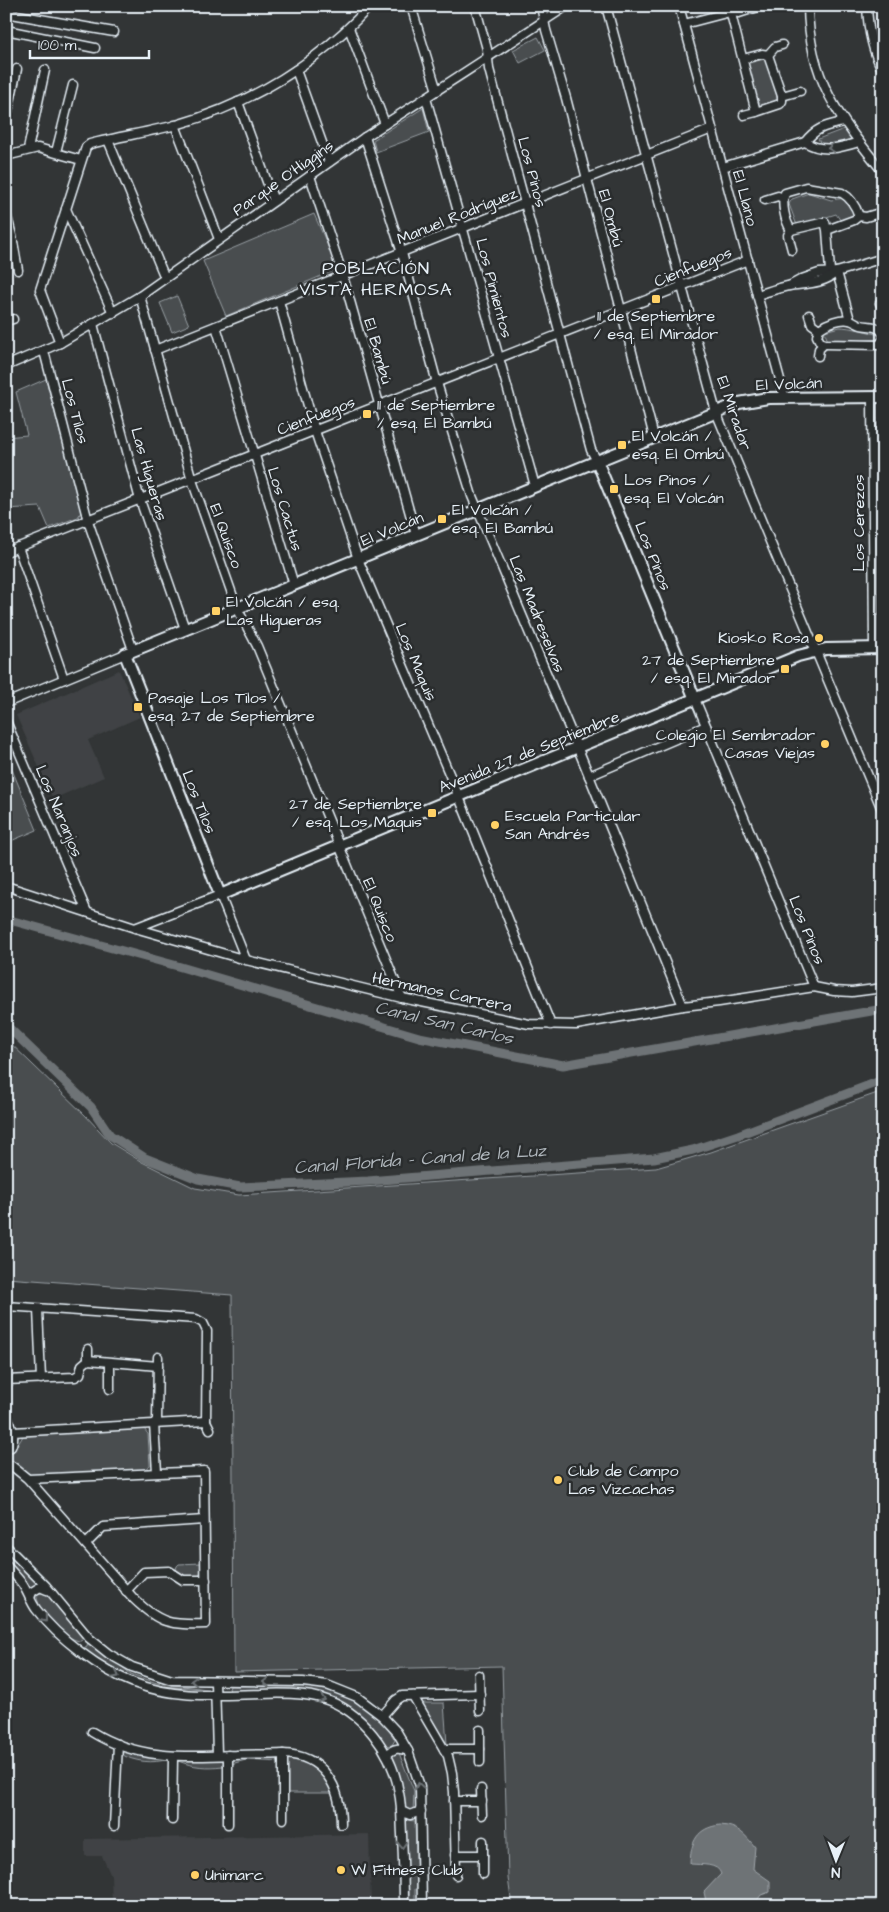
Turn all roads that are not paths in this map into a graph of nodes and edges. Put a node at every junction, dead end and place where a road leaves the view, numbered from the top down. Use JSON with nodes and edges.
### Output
{"nodes":[{"id":1,"x":370,"y":6,"type":"edge"},
{"id":2,"x":411,"y":6,"type":"edge"},
{"id":3,"x":475,"y":6,"type":"edge"},
{"id":4,"x":541,"y":6,"type":"edge"},
{"id":5,"x":567,"y":6,"type":"edge"},
{"id":6,"x":606,"y":6,"type":"edge"},
{"id":7,"x":679,"y":6,"type":"edge"},
{"id":8,"x":737,"y":6,"type":"edge"},
{"id":9,"x":762,"y":6,"type":"edge"},
{"id":10,"x":808,"y":6,"type":"edge"},
{"id":11,"x":867,"y":6,"type":"edge"},
{"id":12,"x":729,"y":9,"type":"edge"},
{"id":13,"x":6,"y":13,"type":"edge"},
{"id":14,"x":544,"y":21,"type":"junction"},
{"id":15,"x":62,"y":24,"type":"junction"},
{"id":16,"x":684,"y":24,"type":"junction"},
{"id":17,"x":350,"y":28,"type":"junction"},
{"id":18,"x":6,"y":30,"type":"edge"},
{"id":19,"x":114,"y":32,"type":"dead end"},
{"id":20,"x":59,"y":40,"type":"junction"},
{"id":21,"x":782,"y":45,"type":"dead end"},
{"id":22,"x":94,"y":48,"type":"dead end"},
{"id":23,"x":768,"y":55,"type":"junction"},
{"id":24,"x":488,"y":58,"type":"junction"},
{"id":25,"x":744,"y":59,"type":"junction"},
{"id":26,"x":17,"y":70,"type":"dead end"},
{"id":27,"x":45,"y":70,"type":"dead end"},
{"id":28,"x":296,"y":70,"type":"junction"},
{"id":29,"x":883,"y":71,"type":"edge"},
{"id":30,"x":73,"y":85,"type":"dead end"},
{"id":31,"x":437,"y":90,"type":"junction"},
{"id":32,"x":800,"y":91,"type":"dead end"},
{"id":33,"x":782,"y":96,"type":"junction"},
{"id":34,"x":426,"y":98,"type":"junction"},
{"id":35,"x":238,"y":102,"type":"junction"},
{"id":36,"x":756,"y":112,"type":"junction"},
{"id":37,"x":744,"y":115,"type":"dead end"},
{"id":38,"x":6,"y":121,"type":"edge"},
{"id":39,"x":844,"y":122,"type":"junction"},
{"id":40,"x":385,"y":124,"type":"junction"},
{"id":41,"x":175,"y":125,"type":"junction"},
{"id":42,"x":712,"y":129,"type":"junction"},
{"id":43,"x":365,"y":138,"type":"junction"},
{"id":44,"x":108,"y":140,"type":"junction"},
{"id":45,"x":805,"y":142,"type":"junction"},
{"id":46,"x":858,"y":142,"type":"junction"},
{"id":47,"x":28,"y":149,"type":"junction"},
{"id":48,"x":56,"y":152,"type":"junction"},
{"id":49,"x":6,"y":156,"type":"edge"},
{"id":50,"x":646,"y":156,"type":"junction"},
{"id":51,"x":81,"y":160,"type":"junction"},
{"id":52,"x":329,"y":162,"type":"junction"},
{"id":53,"x":722,"y":167,"type":"junction"},
{"id":54,"x":883,"y":172,"type":"edge"},
{"id":55,"x":310,"y":176,"type":"junction"},
{"id":56,"x":586,"y":179,"type":"junction"},
{"id":57,"x":783,"y":198,"type":"junction"},
{"id":58,"x":765,"y":200,"type":"dead end"},
{"id":59,"x":274,"y":201,"type":"junction"},
{"id":60,"x":526,"y":204,"type":"junction"},
{"id":61,"x":66,"y":209,"type":"junction"},
{"id":62,"x":879,"y":213,"type":"dead end"},
{"id":63,"x":6,"y":214,"type":"edge"},
{"id":64,"x":859,"y":216,"type":"junction"},
{"id":65,"x":464,"y":228,"type":"junction"},
{"id":66,"x":791,"y":230,"type":"junction"},
{"id":67,"x":827,"y":230,"type":"junction"},
{"id":68,"x":219,"y":240,"type":"junction"},
{"id":69,"x":792,"y":250,"type":"dead end"},
{"id":70,"x":402,"y":252,"type":"junction"},
{"id":71,"x":883,"y":258,"type":"edge"},
{"id":72,"x":748,"y":260,"type":"junction"},
{"id":73,"x":18,"y":270,"type":"dead end"},
{"id":74,"x":833,"y":271,"type":"junction"},
{"id":75,"x":343,"y":276,"type":"junction"},
{"id":76,"x":165,"y":278,"type":"junction"},
{"id":77,"x":682,"y":286,"type":"junction"},
{"id":78,"x":757,"y":295,"type":"junction"},
{"id":79,"x":140,"y":296,"type":"junction"},
{"id":80,"x":279,"y":301,"type":"junction"},
{"id":81,"x":622,"y":310,"type":"junction"},
{"id":82,"x":113,"y":313,"type":"junction"},
{"id":83,"x":809,"y":315,"type":"dead end"},
{"id":84,"x":850,"y":320,"type":"junction"},
{"id":85,"x":93,"y":324,"type":"junction"},
{"id":86,"x":216,"y":326,"type":"junction"},
{"id":87,"x":819,"y":328,"type":"junction"},
{"id":88,"x":883,"y":333,"type":"edge"},
{"id":89,"x":560,"y":334,"type":"junction"},
{"id":90,"x":60,"y":343,"type":"junction"},
{"id":91,"x":824,"y":344,"type":"junction"},
{"id":92,"x":882,"y":344,"type":"edge"},
{"id":93,"x":155,"y":350,"type":"junction"},
{"id":94,"x":44,"y":351,"type":"junction"},
{"id":95,"x":818,"y":356,"type":"dead end"},
{"id":96,"x":498,"y":359,"type":"junction"},
{"id":97,"x":9,"y":366,"type":"edge"},
{"id":98,"x":436,"y":383,"type":"junction"},
{"id":99,"x":785,"y":398,"type":"junction"},
{"id":100,"x":872,"y":398,"type":"junction"},
{"id":101,"x":883,"y":398,"type":"edge"},
{"id":102,"x":380,"y":406,"type":"junction"},
{"id":103,"x":716,"y":412,"type":"junction"},
{"id":104,"x":315,"y":431,"type":"junction"},
{"id":105,"x":654,"y":437,"type":"junction"},
{"id":106,"x":255,"y":455,"type":"junction"},
{"id":107,"x":597,"y":461,"type":"junction"},
{"id":108,"x":192,"y":480,"type":"junction"},
{"id":109,"x":535,"y":486,"type":"junction"},
{"id":110,"x":140,"y":500,"type":"junction"},
{"id":111,"x":478,"y":510,"type":"junction"},
{"id":112,"x":88,"y":521,"type":"junction"},
{"id":113,"x":416,"y":535,"type":"junction"},
{"id":114,"x":18,"y":547,"type":"junction"},
{"id":115,"x":6,"y":552,"type":"edge"},
{"id":116,"x":358,"y":559,"type":"junction"},
{"id":117,"x":294,"y":585,"type":"junction"},
{"id":118,"x":237,"y":608,"type":"junction"},
{"id":119,"x":184,"y":629,"type":"junction"},
{"id":120,"x":878,"y":648,"type":"edge"},
{"id":121,"x":816,"y":650,"type":"junction"},
{"id":122,"x":129,"y":652,"type":"junction"},
{"id":123,"x":64,"y":679,"type":"junction"},
{"id":124,"x":695,"y":699,"type":"junction"},
{"id":125,"x":6,"y":703,"type":"edge"},
{"id":126,"x":6,"y":720,"type":"edge"},
{"id":127,"x":706,"y":726,"type":"junction"},
{"id":128,"x":577,"y":748,"type":"junction"},
{"id":129,"x":589,"y":776,"type":"junction"},
{"id":130,"x":458,"y":797,"type":"junction"},
{"id":131,"x":883,"y":812,"type":"edge"},
{"id":132,"x":339,"y":846,"type":"junction"},
{"id":133,"x":6,"y":886,"type":"edge"},
{"id":134,"x":220,"y":895,"type":"junction"},
{"id":135,"x":87,"y":912,"type":"junction"},
{"id":136,"x":135,"y":928,"type":"junction"},
{"id":137,"x":246,"y":960,"type":"junction"},
{"id":138,"x":814,"y":987,"type":"junction"},
{"id":139,"x":883,"y":988,"type":"edge"},
{"id":140,"x":402,"y":998,"type":"junction"},
{"id":141,"x":683,"y":1006,"type":"junction"},
{"id":142,"x":552,"y":1025,"type":"junction"},
{"id":143,"x":6,"y":1306,"type":"edge"},
{"id":144,"x":38,"y":1309,"type":"junction"},
{"id":145,"x":88,"y":1349,"type":"dead end"},
{"id":146,"x":158,"y":1357,"type":"dead end"},
{"id":147,"x":88,"y":1360,"type":"junction"},
{"id":148,"x":110,"y":1363,"type":"junction"},
{"id":149,"x":158,"y":1366,"type":"junction"},
{"id":150,"x":42,"y":1379,"type":"junction"},
{"id":151,"x":6,"y":1380,"type":"edge"},
{"id":152,"x":110,"y":1389,"type":"dead end"},
{"id":153,"x":6,"y":1415,"type":"edge"},
{"id":154,"x":206,"y":1421,"type":"junction"},
{"id":155,"x":154,"y":1424,"type":"junction"},
{"id":156,"x":210,"y":1429,"type":"dead end"},
{"id":157,"x":13,"y":1432,"type":"junction"},
{"id":158,"x":6,"y":1449,"type":"edge"},
{"id":159,"x":6,"y":1464,"type":"edge"},
{"id":160,"x":157,"y":1472,"type":"junction"},
{"id":161,"x":28,"y":1479,"type":"junction"},
{"id":162,"x":204,"y":1520,"type":"junction"},
{"id":163,"x":86,"y":1544,"type":"junction"},
{"id":164,"x":6,"y":1546,"type":"edge"},
{"id":165,"x":6,"y":1565,"type":"edge"},
{"id":166,"x":206,"y":1580,"type":"junction"},
{"id":167,"x":126,"y":1591,"type":"junction"},
{"id":168,"x":51,"y":1592,"type":"junction"},
{"id":169,"x":30,"y":1598,"type":"junction"},
{"id":170,"x":89,"y":1638,"type":"junction"},
{"id":171,"x":76,"y":1647,"type":"junction"},
{"id":172,"x":480,"y":1675,"type":"dead end"},
{"id":173,"x":215,"y":1681,"type":"junction"},
{"id":174,"x":480,"y":1694,"type":"junction"},
{"id":175,"x":215,"y":1695,"type":"junction"},
{"id":176,"x":413,"y":1696,"type":"junction"},
{"id":177,"x":480,"y":1711,"type":"dead end"},
{"id":178,"x":382,"y":1716,"type":"junction"},
{"id":179,"x":480,"y":1730,"type":"dead end"},
{"id":180,"x":92,"y":1732,"type":"dead end"},
{"id":181,"x":118,"y":1744,"type":"junction"},
{"id":182,"x":480,"y":1748,"type":"junction"},
{"id":183,"x":444,"y":1749,"type":"junction"},
{"id":184,"x":408,"y":1751,"type":"junction"},
{"id":185,"x":283,"y":1754,"type":"junction"},
{"id":186,"x":217,"y":1755,"type":"junction"},
{"id":187,"x":228,"y":1755,"type":"junction"},
{"id":188,"x":387,"y":1755,"type":"junction"},
{"id":189,"x":173,"y":1756,"type":"junction"},
{"id":190,"x":480,"y":1762,"type":"dead end"},
{"id":191,"x":481,"y":1789,"type":"dead end"},
{"id":192,"x":454,"y":1801,"type":"junction"},
{"id":193,"x":482,"y":1801,"type":"junction"},
{"id":194,"x":401,"y":1811,"type":"junction"},
{"id":195,"x":421,"y":1811,"type":"junction"},
{"id":196,"x":482,"y":1815,"type":"dead end"},
{"id":197,"x":283,"y":1819,"type":"dead end"},
{"id":198,"x":172,"y":1820,"type":"dead end"},
{"id":199,"x":228,"y":1824,"type":"dead end"},
{"id":200,"x":341,"y":1824,"type":"dead end"},
{"id":201,"x":114,"y":1826,"type":"dead end"},
{"id":202,"x":483,"y":1841,"type":"dead end"},
{"id":203,"x":455,"y":1855,"type":"junction"},
{"id":204,"x":483,"y":1855,"type":"junction"},
{"id":205,"x":483,"y":1874,"type":"dead end"},
{"id":206,"x":456,"y":1875,"type":"dead end"},
{"id":207,"x":404,"y":1906,"type":"edge"},
{"id":208,"x":422,"y":1906,"type":"edge"}],
"edges":[{"from":1,"to":17,"type":"street"},
{"from":2,"to":31,"type":"street"},
{"from":3,"to":24,"type":"street","name":"Los Pinos"},
{"from":4,"to":14,"type":"street","name":"El Ombú"},
{"from":5,"to":14,"type":"street","name":"Parque O'Higgins"},
{"from":6,"to":50,"type":"street","name":"El Mirador"},
{"from":7,"to":16,"type":"street","name":"El Llano"},
{"from":8,"to":12,"type":"street"},
{"from":9,"to":12,"type":"street"},
{"from":10,"to":39,"type":"street"},
{"from":11,"to":29,"type":"street"},
{"from":12,"to":16,"type":"street"},
{"from":12,"to":25,"type":"street"},
{"from":13,"to":15,"type":"street"},
{"from":14,"to":24,"type":"street","name":"Parque O'Higgins"},
{"from":14,"to":56,"type":"street","name":"El Ombú"},
{"from":15,"to":19,"type":"street"},
{"from":15,"to":20,"type":"street"},
{"from":16,"to":42,"type":"street","name":"El Llano"},
{"from":17,"to":28,"type":"street"},
{"from":17,"to":40,"type":"street"},
{"from":18,"to":20,"type":"street"},
{"from":20,"to":22,"type":"street"},
{"from":21,"to":23,"type":"street"},
{"from":23,"to":25,"type":"street"},
{"from":23,"to":33,"type":"street"},
{"from":24,"to":31,"type":"street","name":"Parque O'Higgins"},
{"from":24,"to":60,"type":"street","name":"Los Pinos"},
{"from":25,"to":36,"type":"street"},
{"from":26,"to":38,"type":"street"},
{"from":27,"to":47,"type":"street"},
{"from":28,"to":35,"type":"street"},
{"from":28,"to":52,"type":"street"},
{"from":30,"to":48,"type":"street"},
{"from":31,"to":34,"type":"street","name":"Parque O'Higgins"},
{"from":32,"to":33,"type":"street"},
{"from":33,"to":36,"type":"street"},
{"from":34,"to":40,"type":"street","name":"Parque O'Higgins"},
{"from":34,"to":65,"type":"street","name":"Los Pimientos"},
{"from":35,"to":41,"type":"street"},
{"from":35,"to":59,"type":"street"},
{"from":36,"to":37,"type":"street"},
{"from":39,"to":45,"type":"street"},
{"from":39,"to":46,"type":"street"},
{"from":40,"to":43,"type":"street","name":"Parque O'Higgins"},
{"from":41,"to":44,"type":"street"},
{"from":41,"to":68,"type":"street"},
{"from":42,"to":50,"type":"street","name":"Manuel Rodríguez"},
{"from":42,"to":53,"type":"street","name":"El Llano"},
{"from":43,"to":52,"type":"street","name":"Parque O'Higgins"},
{"from":43,"to":70,"type":"street","name":"Las Madreselvas"},
{"from":44,"to":51,"type":"street"},
{"from":44,"to":76,"type":"street"},
{"from":46,"to":45,"type":"street","one_way":true},
{"from":45,"to":53,"type":"street"},
{"from":46,"to":54,"type":"street"},
{"from":47,"to":48,"type":"street"},
{"from":47,"to":49,"type":"street"},
{"from":48,"to":51,"type":"street"},
{"from":50,"to":56,"type":"street","name":"Manuel Rodríguez"},
{"from":50,"to":77,"type":"street","name":"El Mirador"},
{"from":51,"to":61,"type":"street"},
{"from":52,"to":55,"type":"street","name":"Parque O'Higgins"},
{"from":53,"to":72,"type":"street","name":"El Llano"},
{"from":55,"to":59,"type":"street","name":"Parque O'Higgins"},
{"from":55,"to":75,"type":"street","name":"El Bambú"},
{"from":56,"to":60,"type":"street","name":"Manuel Rodríguez"},
{"from":56,"to":81,"type":"street","name":"El Ombú"},
{"from":57,"to":58,"type":"street"},
{"from":57,"to":64,"type":"street"},
{"from":57,"to":66,"type":"street"},
{"from":59,"to":68,"type":"street","name":"Parque O'Higgins"},
{"from":60,"to":65,"type":"street","name":"Manuel Rodríguez"},
{"from":60,"to":89,"type":"street","name":"Los Pinos"},
{"from":61,"to":82,"type":"street"},
{"from":61,"to":90,"type":"street"},
{"from":62,"to":64,"type":"street"},
{"from":63,"to":73,"type":"street"},
{"from":64,"to":67,"type":"street"},
{"from":65,"to":70,"type":"street","name":"Manuel Rodríguez"},
{"from":65,"to":96,"type":"street","name":"Los Pimientos"},
{"from":66,"to":67,"type":"street"},
{"from":66,"to":69,"type":"street"},
{"from":67,"to":74,"type":"street"},
{"from":68,"to":76,"type":"street","name":"Parque O'Higgins"},
{"from":70,"to":75,"type":"street","name":"Manuel Rodríguez"},
{"from":70,"to":98,"type":"street","name":"Las Madreselvas"},
{"from":71,"to":74,"type":"street"},
{"from":72,"to":77,"type":"street","name":"Cienfuegos"},
{"from":72,"to":78,"type":"street","name":"El Llano"},
{"from":74,"to":78,"type":"street"},
{"from":74,"to":84,"type":"street"},
{"from":75,"to":80,"type":"street","name":"Manuel Rodríguez"},
{"from":75,"to":102,"type":"street","name":"El Bambú"},
{"from":76,"to":79,"type":"street","name":"Parque O'Higgins"},
{"from":77,"to":81,"type":"street","name":"Cienfuegos"},
{"from":77,"to":103,"type":"street","name":"El Mirador"},
{"from":78,"to":99,"type":"street","name":"El Llano"},
{"from":79,"to":82,"type":"street","name":"Parque O'Higgins"},
{"from":79,"to":93,"type":"street","name":"El Quisco"},
{"from":80,"to":86,"type":"street","name":"Manuel Rodríguez"},
{"from":80,"to":104,"type":"street","name":"Los Maquis"},
{"from":81,"to":89,"type":"street","name":"Cienfuegos"},
{"from":81,"to":105,"type":"street","name":"El Ombú"},
{"from":82,"to":85,"type":"street","name":"Parque O'Higgins"},
{"from":83,"to":87,"type":"street"},
{"from":84,"to":87,"type":"street"},
{"from":84,"to":88,"type":"street"},
{"from":85,"to":90,"type":"street","name":"Parque O'Higgins"},
{"from":85,"to":110,"type":"street","name":"Las Higueras"},
{"from":86,"to":93,"type":"street","name":"Manuel Rodríguez"},
{"from":86,"to":106,"type":"street","name":"Los Cactus"},
{"from":87,"to":91,"type":"street"},
{"from":89,"to":96,"type":"street","name":"Cienfuegos"},
{"from":89,"to":107,"type":"street","name":"Los Pinos"},
{"from":90,"to":94,"type":"street","name":"Parque O'Higgins"},
{"from":91,"to":92,"type":"street"},
{"from":91,"to":95,"type":"street"},
{"from":93,"to":108,"type":"street","name":"El Quisco"},
{"from":94,"to":97,"type":"street","name":"Parque O'Higgins"},
{"from":94,"to":112,"type":"street","name":"Los Tilos"},
{"from":96,"to":98,"type":"street","name":"Cienfuegos"},
{"from":96,"to":109,"type":"street","name":"Los Pimientos"},
{"from":98,"to":102,"type":"street","name":"Cienfuegos"},
{"from":98,"to":111,"type":"street","name":"Las Madreselvas"},
{"from":99,"to":100,"type":"street","name":"El Volcán"},
{"from":99,"to":103,"type":"street","name":"El Volcán"},
{"from":100,"to":101,"type":"street","name":"El Volcán"},
{"from":100,"to":120,"type":"street","name":"Los Cerezos"},
{"from":102,"to":104,"type":"street","name":"Cienfuegos"},
{"from":102,"to":113,"type":"street","name":"El Bambú"},
{"from":103,"to":105,"type":"street","name":"El Volcán"},
{"from":103,"to":121,"type":"street","name":"El Mirador"},
{"from":104,"to":106,"type":"street","name":"Cienfuegos"},
{"from":104,"to":116,"type":"street","name":"Los Maquis"},
{"from":105,"to":107,"type":"street","name":"El Volcán"},
{"from":106,"to":108,"type":"street","name":"Cienfuegos"},
{"from":106,"to":117,"type":"street","name":"Los Cactus"},
{"from":107,"to":109,"type":"street","name":"El Volcán"},
{"from":107,"to":124,"type":"street","name":"Los Pinos"},
{"from":108,"to":110,"type":"street","name":"Cienfuegos"},
{"from":108,"to":118,"type":"street","name":"El Quisco"},
{"from":109,"to":111,"type":"street","name":"El Volcán"},
{"from":110,"to":112,"type":"street","name":"Cienfuegos"},
{"from":110,"to":119,"type":"street","name":"Las Higueras"},
{"from":111,"to":113,"type":"street","name":"El Volcán"},
{"from":111,"to":128,"type":"street","name":"Las Madreselvas"},
{"from":112,"to":114,"type":"street","name":"Cienfuegos"},
{"from":112,"to":122,"type":"street","name":"Los Tilos"},
{"from":113,"to":116,"type":"street","name":"El Volcán"},
{"from":114,"to":115,"type":"street","name":"Cienfuegos"},
{"from":114,"to":123,"type":"street"},
{"from":116,"to":117,"type":"street","name":"El Volcán"},
{"from":116,"to":130,"type":"street","name":"Los Maquis"},
{"from":117,"to":118,"type":"street","name":"El Volcán"},
{"from":118,"to":119,"type":"street","name":"El Volcán"},
{"from":118,"to":132,"type":"street","name":"El Quisco"},
{"from":119,"to":122,"type":"street","name":"El Volcán"},
{"from":120,"to":121,"type":"street","name":"Avenida 27 de Septiembre"},
{"from":121,"to":124,"type":"street","name":"Avenida 27 de Septiembre"},
{"from":121,"to":131,"type":"street","name":"El Mirador"},
{"from":122,"to":123,"type":"street","name":"El Volcán"},
{"from":122,"to":134,"type":"street","name":"Los Tilos"},
{"from":123,"to":125,"type":"street","name":"El Volcán"},
{"from":124,"to":127,"type":"street","name":"Los Pinos"},
{"from":124,"to":128,"type":"street","name":"Avenida 27 de Septiembre"},
{"from":126,"to":135,"type":"street","name":"Los Naranjos"},
{"from":127,"to":129,"type":"street"},
{"from":127,"to":138,"type":"street","name":"Los Pinos"},
{"from":128,"to":129,"type":"street","name":"Las Madreselvas"},
{"from":128,"to":130,"type":"street","name":"Avenida 27 de Septiembre"},
{"from":129,"to":141,"type":"street","name":"Las Madreselvas"},
{"from":130,"to":132,"type":"street","name":"Avenida 27 de Septiembre"},
{"from":130,"to":142,"type":"street","name":"Los Maquis"},
{"from":132,"to":134,"type":"street","name":"Avenida 27 de Septiembre"},
{"from":132,"to":140,"type":"street","name":"El Quisco"},
{"from":133,"to":135,"type":"street","name":"Hermanos Carrera"},
{"from":134,"to":136,"type":"street","name":"Avenida 27 de Septiembre"},
{"from":134,"to":137,"type":"street","name":"Los Tilos"},
{"from":135,"to":136,"type":"street","name":"Hermanos Carrera"},
{"from":136,"to":137,"type":"street","name":"Hermanos Carrera"},
{"from":137,"to":140,"type":"street","name":"Hermanos Carrera"},
{"from":138,"to":139,"type":"street","name":"Hermanos Carrera"},
{"from":138,"to":141,"type":"street","name":"Hermanos Carrera"},
{"from":140,"to":142,"type":"street","name":"Hermanos Carrera"},
{"from":141,"to":142,"type":"street","name":"Hermanos Carrera"},
{"from":143,"to":144,"type":"street"},
{"from":144,"to":150,"type":"street"},
{"from":144,"to":154,"type":"street"},
{"from":145,"to":147,"type":"street"},
{"from":146,"to":149,"type":"street"},
{"from":147,"to":148,"type":"street"},
{"from":147,"to":150,"type":"street"},
{"from":148,"to":149,"type":"street"},
{"from":148,"to":152,"type":"street"},
{"from":149,"to":155,"type":"street"},
{"from":150,"to":151,"type":"street"},
{"from":153,"to":157,"type":"street"},
{"from":154,"to":155,"type":"street"},
{"from":154,"to":156,"type":"street"},
{"from":155,"to":157,"type":"street"},
{"from":155,"to":160,"type":"street"},
{"from":157,"to":158,"type":"street"},
{"from":159,"to":161,"type":"street"},
{"from":160,"to":161,"type":"street"},
{"from":160,"to":162,"type":"street"},
{"from":161,"to":163,"type":"street"},
{"from":162,"to":163,"type":"street"},
{"from":162,"to":166,"type":"street"},
{"from":163,"to":167,"type":"street"},
{"from":164,"to":168,"type":"street"},
{"from":165,"to":169,"type":"street"},
{"from":166,"to":167,"type":"street"},
{"from":166,"to":167,"type":"street"},
{"from":168,"to":169,"type":"street"},
{"from":168,"to":170,"type":"street"},
{"from":169,"to":171,"type":"street","one_way":true},
{"from":170,"to":171,"type":"street"},
{"from":173,"to":170,"type":"street","one_way":true},
{"from":171,"to":175,"type":"street","one_way":true},
{"from":172,"to":174,"type":"street"},
{"from":173,"to":175,"type":"street"},
{"from":178,"to":173,"type":"street","one_way":true},
{"from":174,"to":176,"type":"street"},
{"from":174,"to":177,"type":"street"},
{"from":175,"to":186,"type":"street"},
{"from":175,"to":188,"type":"street","one_way":true},
{"from":176,"to":178,"type":"street"},
{"from":176,"to":183,"type":"street"},
{"from":178,"to":184,"type":"street"},
{"from":179,"to":182,"type":"street"},
{"from":180,"to":181,"type":"street"},
{"from":181,"to":189,"type":"street"},
{"from":181,"to":201,"type":"street"},
{"from":182,"to":183,"type":"street"},
{"from":182,"to":190,"type":"street"},
{"from":183,"to":192,"type":"street"},
{"from":184,"to":188,"type":"street"},
{"from":195,"to":184,"type":"street","one_way":true},
{"from":185,"to":187,"type":"street"},
{"from":185,"to":197,"type":"street"},
{"from":185,"to":200,"type":"street"},
{"from":186,"to":187,"type":"street"},
{"from":186,"to":189,"type":"street"},
{"from":187,"to":199,"type":"street"},
{"from":188,"to":194,"type":"street"},
{"from":189,"to":198,"type":"street"},
{"from":191,"to":193,"type":"street"},
{"from":192,"to":193,"type":"street"},
{"from":192,"to":203,"type":"street"},
{"from":193,"to":196,"type":"street"},
{"from":194,"to":195,"type":"street"},
{"from":194,"to":207,"type":"street","one_way":true},
{"from":195,"to":208,"type":"street"},
{"from":202,"to":204,"type":"street"},
{"from":203,"to":204,"type":"street"},
{"from":203,"to":206,"type":"street"},
{"from":204,"to":205,"type":"street"}]}
